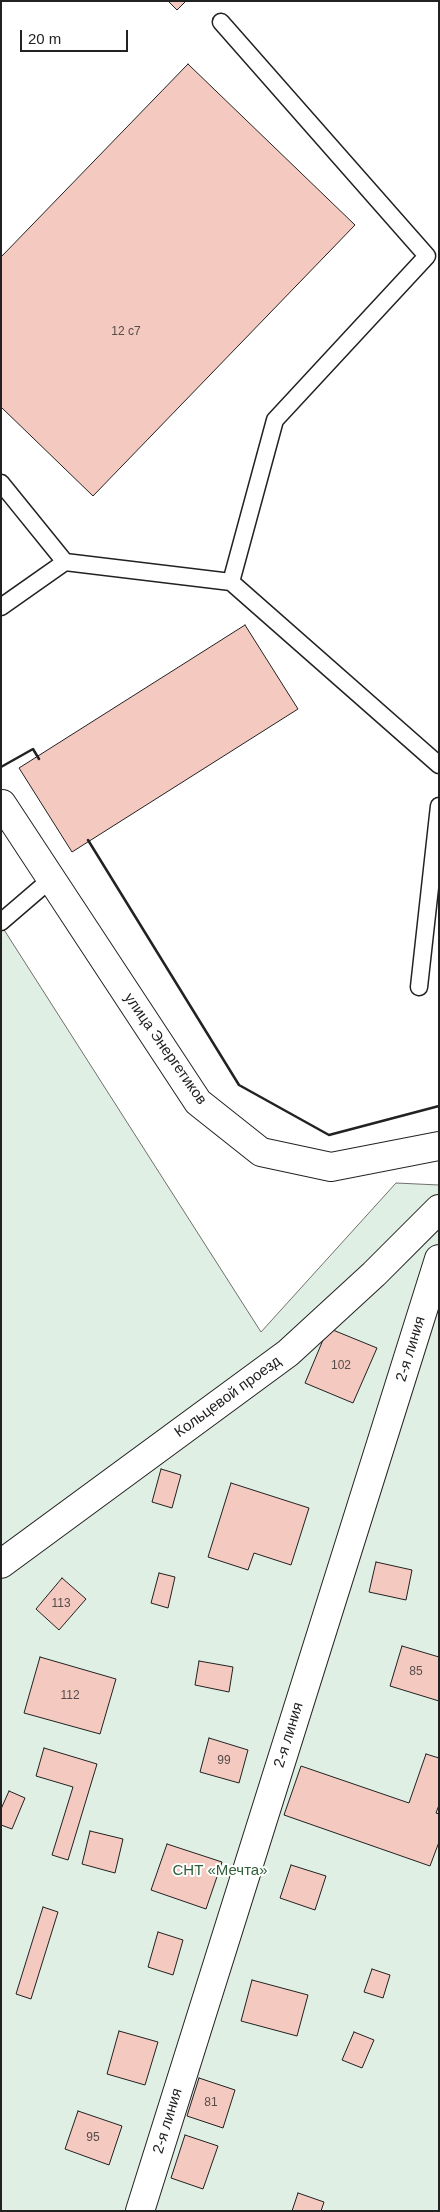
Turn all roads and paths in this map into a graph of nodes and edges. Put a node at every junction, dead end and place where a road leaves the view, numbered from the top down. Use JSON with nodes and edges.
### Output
{"nodes":[{"id":1,"x":221,"y":22,"type":"dead end"},
{"id":2,"x":1,"y":483,"type":"edge"},
{"id":3,"x":65,"y":562,"type":"junction"},
{"id":4,"x":231,"y":582,"type":"junction"},
{"id":5,"x":1,"y":607,"type":"edge"},
{"id":6,"x":439,"y":765,"type":"edge"},
{"id":7,"x":1,"y":804,"type":"edge"},
{"id":8,"x":439,"y":806,"type":"edge"},
{"id":9,"x":51,"y":880,"type":"junction"},
{"id":10,"x":1,"y":922,"type":"edge"},
{"id":11,"x":420,"y":987,"type":"dead end"},
{"id":12,"x":439,"y":1146,"type":"edge"},
{"id":13,"x":439,"y":1209,"type":"edge"},
{"id":14,"x":439,"y":1259,"type":"edge"},
{"id":15,"x":1,"y":1564,"type":"edge"},
{"id":16,"x":140,"y":2211,"type":"edge"}],
"edges":[{"from":1,"to":4,"type":"lane"},
{"from":2,"to":3,"type":"lane"},
{"from":3,"to":4,"type":"lane"},
{"from":3,"to":5,"type":"lane"},
{"from":4,"to":6,"type":"lane"},
{"from":7,"to":9,"type":"street","name":"улица Энергетиков"},
{"from":8,"to":11,"type":"lane"},
{"from":9,"to":10,"type":"lane"},
{"from":9,"to":12,"type":"street","name":"улица Энергетиков"},
{"from":13,"to":15,"type":"street","name":"Кольцевой проезд"},
{"from":14,"to":16,"type":"street","name":"2-я линия"}]}
